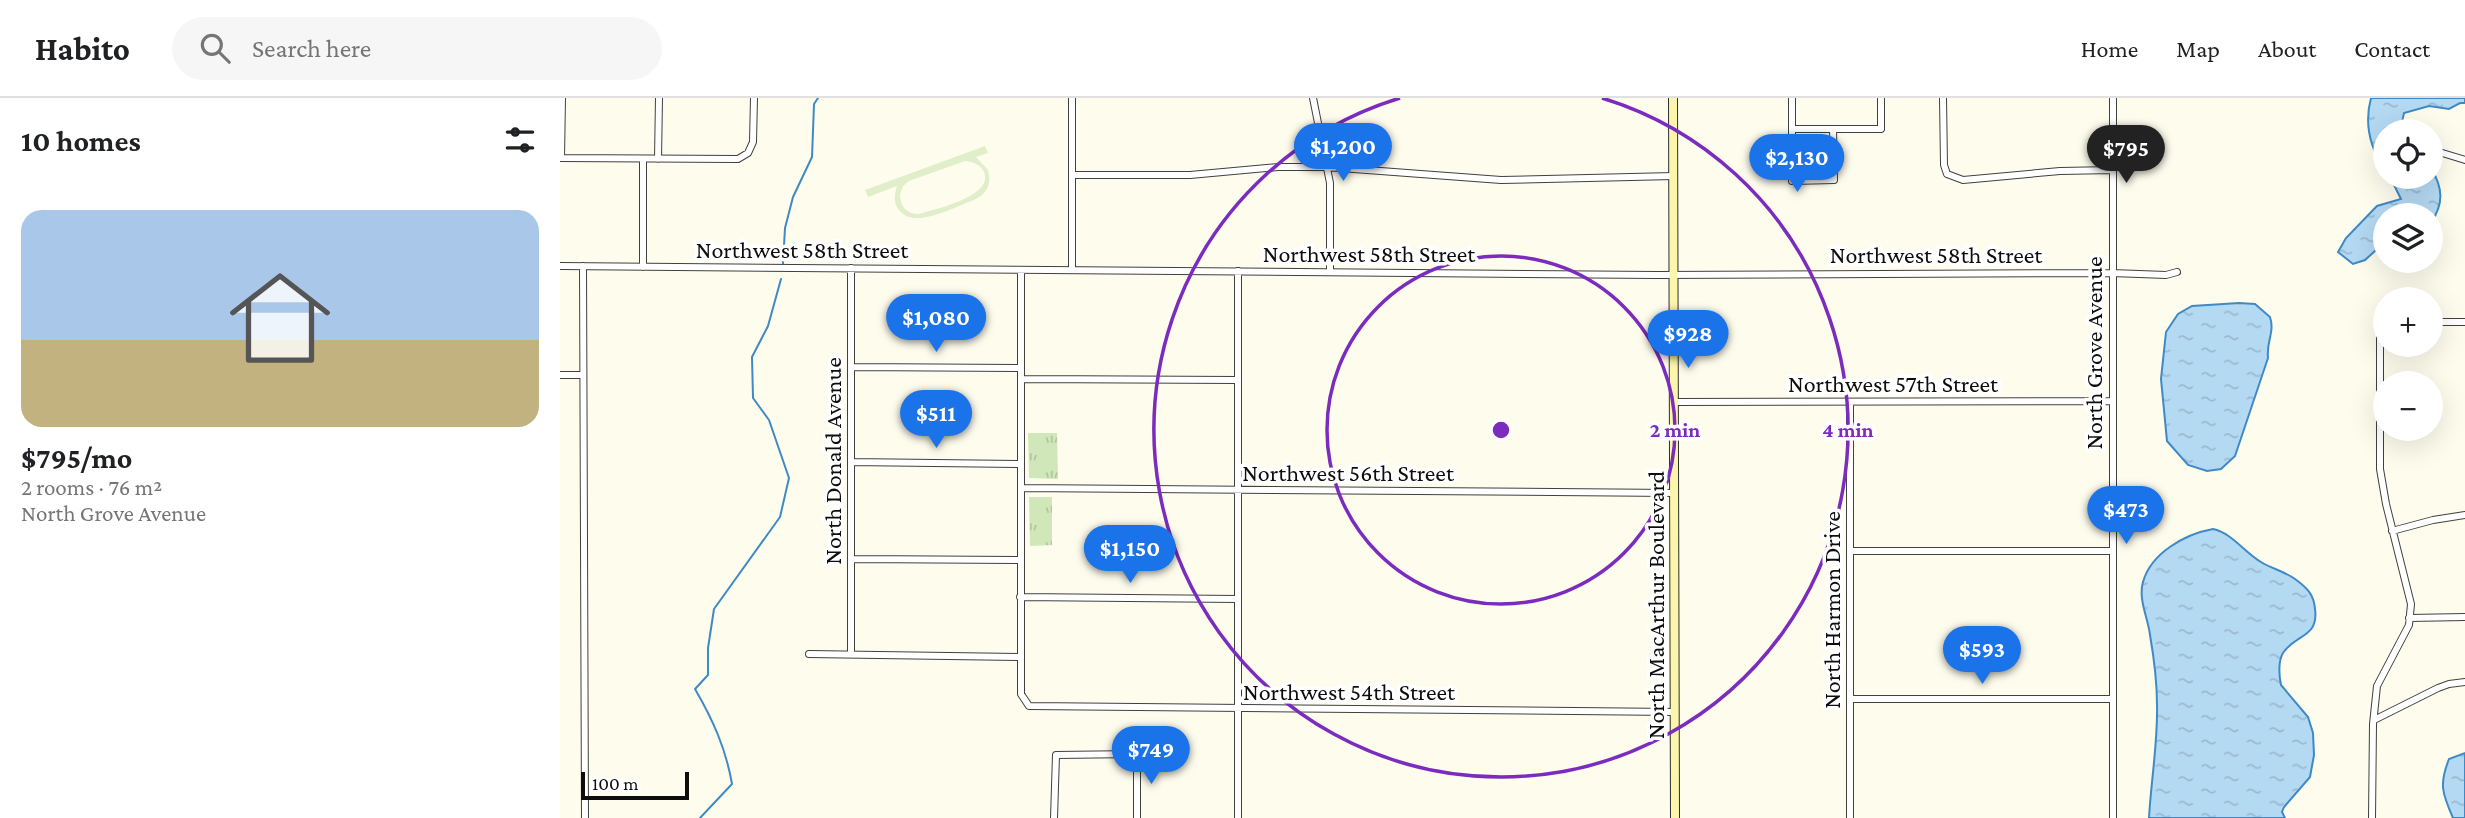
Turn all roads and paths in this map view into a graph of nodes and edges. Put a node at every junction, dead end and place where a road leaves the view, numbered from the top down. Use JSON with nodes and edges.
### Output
{"nodes":[{"id":1,"x":562,"y":98,"type":"edge"},
{"id":2,"x":659,"y":98,"type":"edge"},
{"id":3,"x":754,"y":98,"type":"edge"},
{"id":4,"x":1072,"y":98,"type":"edge"},
{"id":5,"x":1313,"y":98,"type":"edge"},
{"id":6,"x":1673,"y":98,"type":"edge"},
{"id":7,"x":1792,"y":98,"type":"edge"},
{"id":8,"x":1881,"y":98,"type":"edge"},
{"id":9,"x":1943,"y":98,"type":"edge"},
{"id":10,"x":2112,"y":98,"type":"edge"},
{"id":11,"x":1792,"y":129,"type":"junction"},
{"id":12,"x":1833,"y":129,"type":"junction"},
{"id":13,"x":2443,"y":153,"type":"edge"},
{"id":14,"x":561,"y":158,"type":"edge"},
{"id":15,"x":643,"y":159,"type":"junction"},
{"id":16,"x":658,"y":159,"type":"junction"},
{"id":17,"x":2465,"y":160,"type":"edge"},
{"id":18,"x":1328,"y":167,"type":"junction"},
{"id":19,"x":2113,"y":170,"type":"junction"},
{"id":20,"x":1073,"y":175,"type":"junction"},
{"id":21,"x":1674,"y":176,"type":"junction"},
{"id":22,"x":560,"y":266,"type":"edge"},
{"id":23,"x":583,"y":266,"type":"junction"},
{"id":24,"x":643,"y":267,"type":"junction"},
{"id":25,"x":851,"y":268,"type":"junction"},
{"id":26,"x":1021,"y":270,"type":"junction"},
{"id":27,"x":1072,"y":270,"type":"junction"},
{"id":28,"x":1238,"y":271,"type":"junction"},
{"id":29,"x":1330,"y":271,"type":"junction"},
{"id":30,"x":2177,"y":272,"type":"dead end"},
{"id":31,"x":2112,"y":273,"type":"junction"},
{"id":32,"x":1673,"y":274,"type":"junction"},
{"id":33,"x":2465,"y":322,"type":"edge"},
{"id":34,"x":2443,"y":323,"type":"edge"},
{"id":35,"x":2380,"y":357,"type":"edge"},
{"id":36,"x":851,"y":367,"type":"junction"},
{"id":37,"x":1020,"y":368,"type":"junction"},
{"id":38,"x":560,"y":375,"type":"edge"},
{"id":39,"x":583,"y":376,"type":"junction"},
{"id":40,"x":1020,"y":379,"type":"junction"},
{"id":41,"x":1238,"y":380,"type":"junction"},
{"id":42,"x":2112,"y":401,"type":"junction"},
{"id":43,"x":1674,"y":402,"type":"junction"},
{"id":44,"x":1850,"y":402,"type":"junction"},
{"id":45,"x":852,"y":463,"type":"junction"},
{"id":46,"x":1021,"y":464,"type":"junction"},
{"id":47,"x":1021,"y":488,"type":"junction"},
{"id":48,"x":1238,"y":490,"type":"junction"},
{"id":49,"x":1674,"y":493,"type":"junction"},
{"id":50,"x":2465,"y":515,"type":"edge"},
{"id":51,"x":2392,"y":531,"type":"junction"},
{"id":52,"x":1850,"y":551,"type":"junction"},
{"id":53,"x":2112,"y":551,"type":"junction"},
{"id":54,"x":852,"y":559,"type":"junction"},
{"id":55,"x":1020,"y":560,"type":"junction"},
{"id":56,"x":1020,"y":597,"type":"junction"},
{"id":57,"x":1238,"y":599,"type":"junction"},
{"id":58,"x":2465,"y":617,"type":"edge"},
{"id":59,"x":2409,"y":618,"type":"junction"},
{"id":60,"x":809,"y":654,"type":"dead end"},
{"id":61,"x":851,"y":654,"type":"junction"},
{"id":62,"x":1021,"y":657,"type":"junction"},
{"id":63,"x":2465,"y":682,"type":"edge"},
{"id":64,"x":1850,"y":699,"type":"junction"},
{"id":65,"x":2113,"y":699,"type":"junction"},
{"id":66,"x":1238,"y":709,"type":"junction"},
{"id":67,"x":1675,"y":712,"type":"junction"},
{"id":68,"x":2374,"y":720,"type":"junction"},
{"id":69,"x":585,"y":818,"type":"edge"},
{"id":70,"x":1054,"y":818,"type":"edge"},
{"id":71,"x":1137,"y":818,"type":"edge"},
{"id":72,"x":1238,"y":818,"type":"edge"},
{"id":73,"x":1675,"y":818,"type":"edge"},
{"id":74,"x":1850,"y":818,"type":"edge"},
{"id":75,"x":2113,"y":818,"type":"edge"},
{"id":76,"x":2372,"y":818,"type":"edge"}],
"edges":[{"from":1,"to":14,"type":"street"},
{"from":2,"to":16,"type":"street"},
{"from":3,"to":16,"type":"street"},
{"from":4,"to":20,"type":"street"},
{"from":5,"to":18,"type":"street"},
{"from":6,"to":21,"type":"main road","name":"North MacArthur Boulevard"},
{"from":7,"to":11,"type":"street"},
{"from":8,"to":12,"type":"street"},
{"from":9,"to":19,"type":"street"},
{"from":10,"to":19,"type":"street","name":"North Grove Avenue"},
{"from":11,"to":12,"type":"street"},
{"from":11,"to":12,"type":"street"},
{"from":13,"to":17,"type":"street"},
{"from":14,"to":15,"type":"street"},
{"from":15,"to":16,"type":"street"},
{"from":15,"to":24,"type":"street"},
{"from":18,"to":20,"type":"street"},
{"from":18,"to":21,"type":"street"},
{"from":18,"to":29,"type":"street"},
{"from":19,"to":31,"type":"street","name":"North Grove Avenue"},
{"from":20,"to":27,"type":"street"},
{"from":21,"to":32,"type":"main road","name":"North MacArthur Boulevard"},
{"from":22,"to":23,"type":"street","name":"Northwest 58th Street"},
{"from":23,"to":24,"type":"street","name":"Northwest 58th Street"},
{"from":23,"to":39,"type":"street"},
{"from":24,"to":25,"type":"street","name":"Northwest 58th Street"},
{"from":25,"to":26,"type":"street","name":"Northwest 58th Street"},
{"from":25,"to":36,"type":"street","name":"North Donald Avenue"},
{"from":26,"to":27,"type":"street","name":"Northwest 58th Street"},
{"from":26,"to":37,"type":"street"},
{"from":27,"to":28,"type":"street","name":"Northwest 58th Street"},
{"from":28,"to":29,"type":"street","name":"Northwest 58th Street"},
{"from":28,"to":41,"type":"street"},
{"from":29,"to":32,"type":"street","name":"Northwest 58th Street"},
{"from":30,"to":31,"type":"street","name":"Northwest 58th Street"},
{"from":31,"to":32,"type":"street","name":"Northwest 58th Street"},
{"from":31,"to":42,"type":"street","name":"North Grove Avenue"},
{"from":32,"to":43,"type":"main road","name":"North MacArthur Boulevard"},
{"from":33,"to":34,"type":"street"},
{"from":35,"to":51,"type":"street"},
{"from":36,"to":37,"type":"street"},
{"from":36,"to":45,"type":"street","name":"North Donald Avenue"},
{"from":37,"to":40,"type":"street"},
{"from":38,"to":39,"type":"street"},
{"from":39,"to":69,"type":"street"},
{"from":40,"to":41,"type":"street"},
{"from":40,"to":46,"type":"street"},
{"from":41,"to":48,"type":"street"},
{"from":42,"to":44,"type":"street","name":"Northwest 57th Street"},
{"from":42,"to":53,"type":"street","name":"North Grove Avenue"},
{"from":43,"to":44,"type":"street","name":"Northwest 57th Street"},
{"from":43,"to":49,"type":"main road","name":"North MacArthur Boulevard"},
{"from":44,"to":52,"type":"street","name":"North Harmon Drive"},
{"from":45,"to":46,"type":"street"},
{"from":45,"to":54,"type":"street","name":"North Donald Avenue"},
{"from":46,"to":47,"type":"street"},
{"from":47,"to":48,"type":"street","name":"Northwest 56th Street"},
{"from":47,"to":55,"type":"street"},
{"from":48,"to":49,"type":"street","name":"Northwest 56th Street"},
{"from":48,"to":57,"type":"street"},
{"from":49,"to":67,"type":"main road","name":"North MacArthur Boulevard"},
{"from":50,"to":51,"type":"street"},
{"from":51,"to":59,"type":"street"},
{"from":52,"to":53,"type":"street"},
{"from":52,"to":64,"type":"street","name":"North Harmon Drive"},
{"from":53,"to":65,"type":"street","name":"North Grove Avenue"},
{"from":54,"to":55,"type":"street"},
{"from":54,"to":61,"type":"street","name":"North Donald Avenue"},
{"from":55,"to":56,"type":"street"},
{"from":56,"to":57,"type":"street"},
{"from":56,"to":62,"type":"street"},
{"from":57,"to":66,"type":"street"},
{"from":58,"to":59,"type":"street"},
{"from":59,"to":68,"type":"street"},
{"from":60,"to":61,"type":"street"},
{"from":61,"to":62,"type":"street"},
{"from":62,"to":66,"type":"street","name":"Northwest 54th Street"},
{"from":63,"to":68,"type":"street"},
{"from":64,"to":65,"type":"street"},
{"from":64,"to":74,"type":"street","name":"North Harmon Drive"},
{"from":65,"to":75,"type":"street","name":"North Grove Avenue"},
{"from":66,"to":67,"type":"street","name":"Northwest 54th Street"},
{"from":66,"to":72,"type":"street"},
{"from":67,"to":73,"type":"main road","name":"North MacArthur Boulevard"},
{"from":68,"to":76,"type":"street"},
{"from":70,"to":71,"type":"street"}]}
